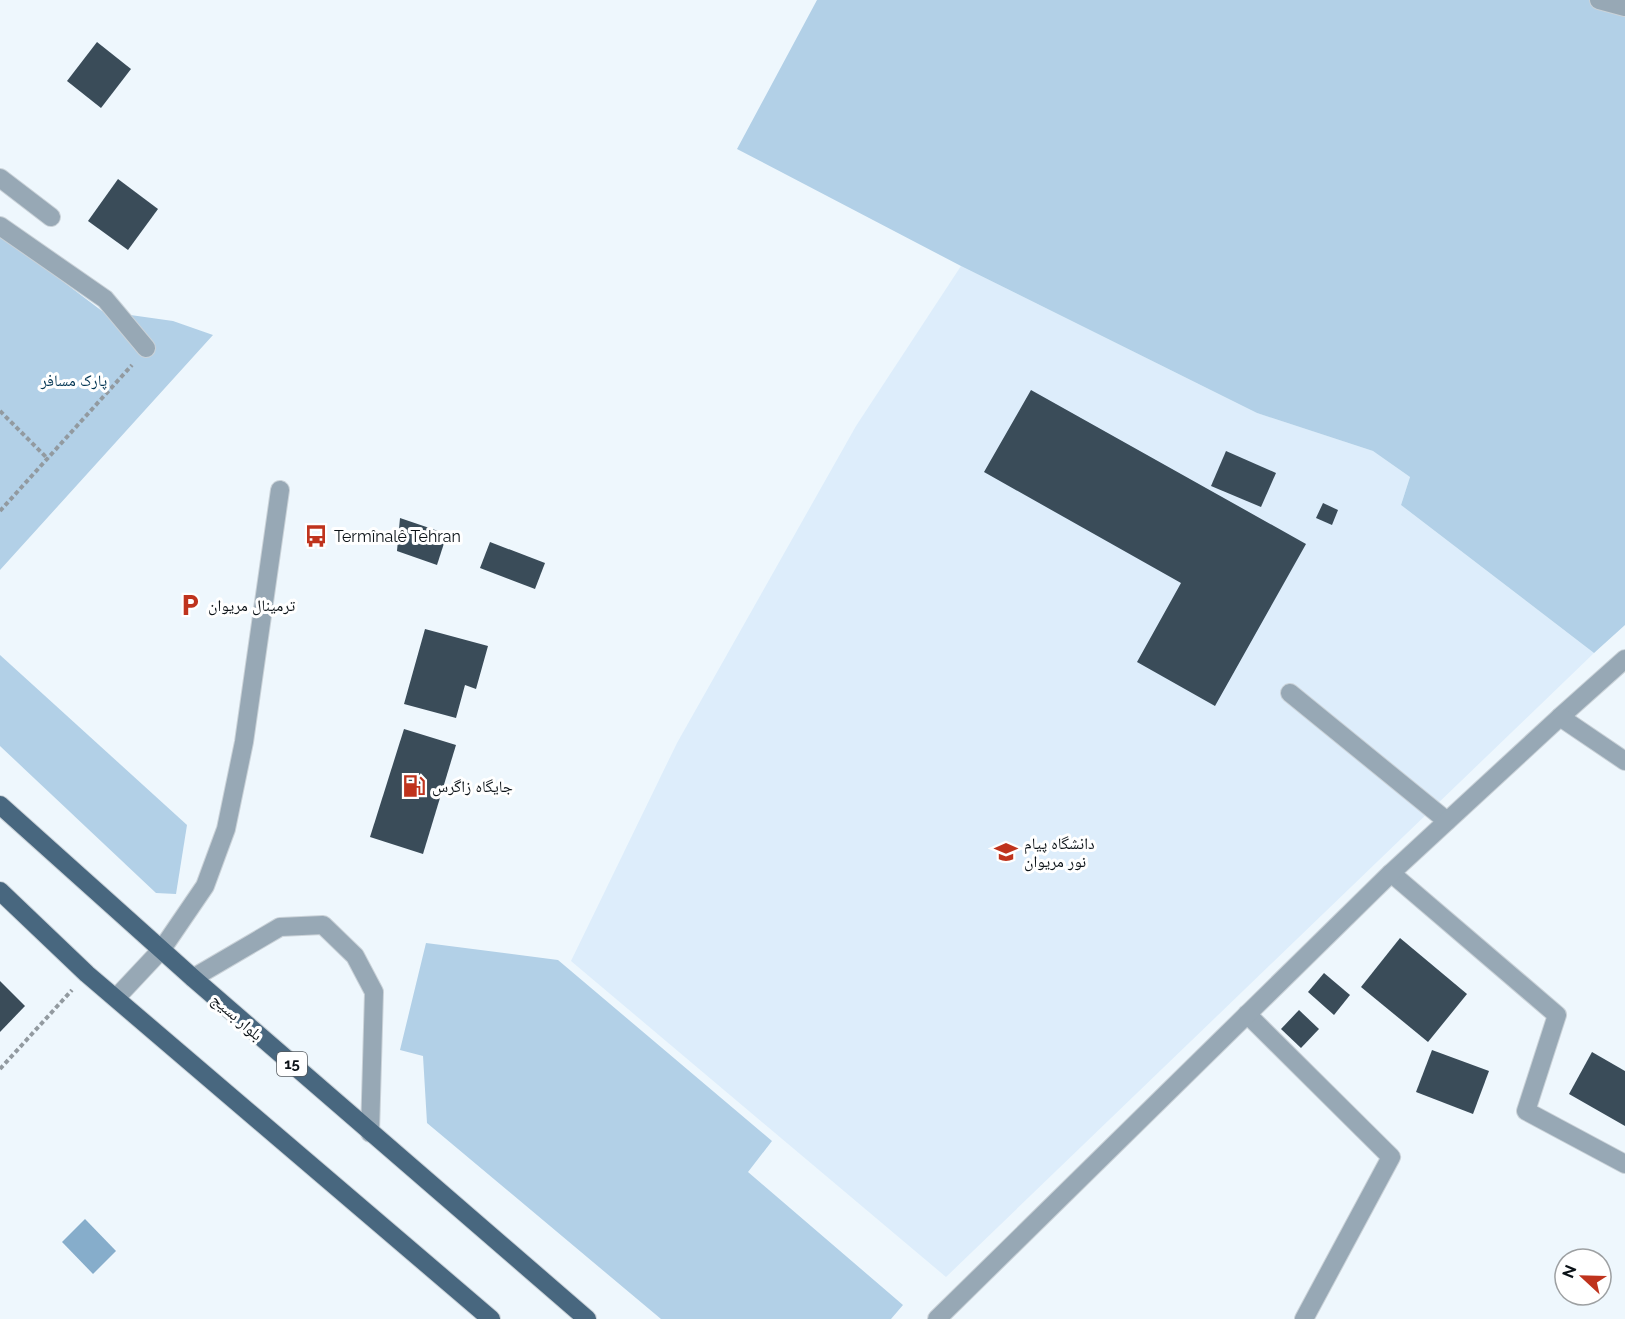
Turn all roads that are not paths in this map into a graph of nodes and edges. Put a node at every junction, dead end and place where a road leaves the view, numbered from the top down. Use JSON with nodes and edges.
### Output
{"nodes":[{"id":1,"x":1599,"y":0,"type":"edge"},
{"id":2,"x":1625,"y":8,"type":"edge"},
{"id":3,"x":0,"y":178,"type":"edge"},
{"id":4,"x":51,"y":217,"type":"dead end"},
{"id":5,"x":0,"y":226,"type":"edge"},
{"id":6,"x":146,"y":348,"type":"road end"},
{"id":7,"x":280,"y":490,"type":"dead end"},
{"id":8,"x":1625,"y":659,"type":"edge"},
{"id":9,"x":1290,"y":693,"type":"dead end"},
{"id":10,"x":1560,"y":717,"type":"junction"},
{"id":11,"x":1625,"y":761,"type":"edge"},
{"id":12,"x":0,"y":805,"type":"edge"},
{"id":13,"x":1447,"y":821,"type":"junction"},
{"id":14,"x":1391,"y":873,"type":"junction"},
{"id":15,"x":0,"y":891,"type":"edge"},
{"id":16,"x":162,"y":949,"type":"junction"},
{"id":17,"x":193,"y":978,"type":"junction"},
{"id":18,"x":116,"y":998,"type":"junction"},
{"id":19,"x":1247,"y":1014,"type":"junction"},
{"id":20,"x":370,"y":1133,"type":"junction"},
{"id":21,"x":1625,"y":1164,"type":"edge"},
{"id":22,"x":490,"y":1319,"type":"edge"},
{"id":23,"x":587,"y":1319,"type":"edge"},
{"id":24,"x":937,"y":1319,"type":"edge"},
{"id":25,"x":1304,"y":1319,"type":"edge"}],
"edges":[{"from":1,"to":2,"type":"street"},
{"from":3,"to":4,"type":"street"},
{"from":5,"to":6,"type":"street"},
{"from":7,"to":16,"type":"street"},
{"from":8,"to":10,"type":"street"},
{"from":9,"to":13,"type":"street"},
{"from":10,"to":11,"type":"street"},
{"from":10,"to":13,"type":"street"},
{"from":12,"to":16,"type":"main road","name":"بلوار بسیج","number":"15"},
{"from":13,"to":14,"type":"street"},
{"from":14,"to":19,"type":"street"},
{"from":14,"to":21,"type":"street"},
{"from":15,"to":18,"type":"main road"},
{"from":16,"to":17,"type":"main road","name":"بلوار بسیج","number":"15"},
{"from":16,"to":18,"type":"street"},
{"from":17,"to":20,"type":"main road","name":"بلوار بسیج","number":"15"},
{"from":17,"to":20,"type":"street"},
{"from":18,"to":22,"type":"main road"},
{"from":19,"to":24,"type":"street"},
{"from":19,"to":25,"type":"street"},
{"from":20,"to":23,"type":"main road","name":"بلوار بسیج","number":"15"}]}
